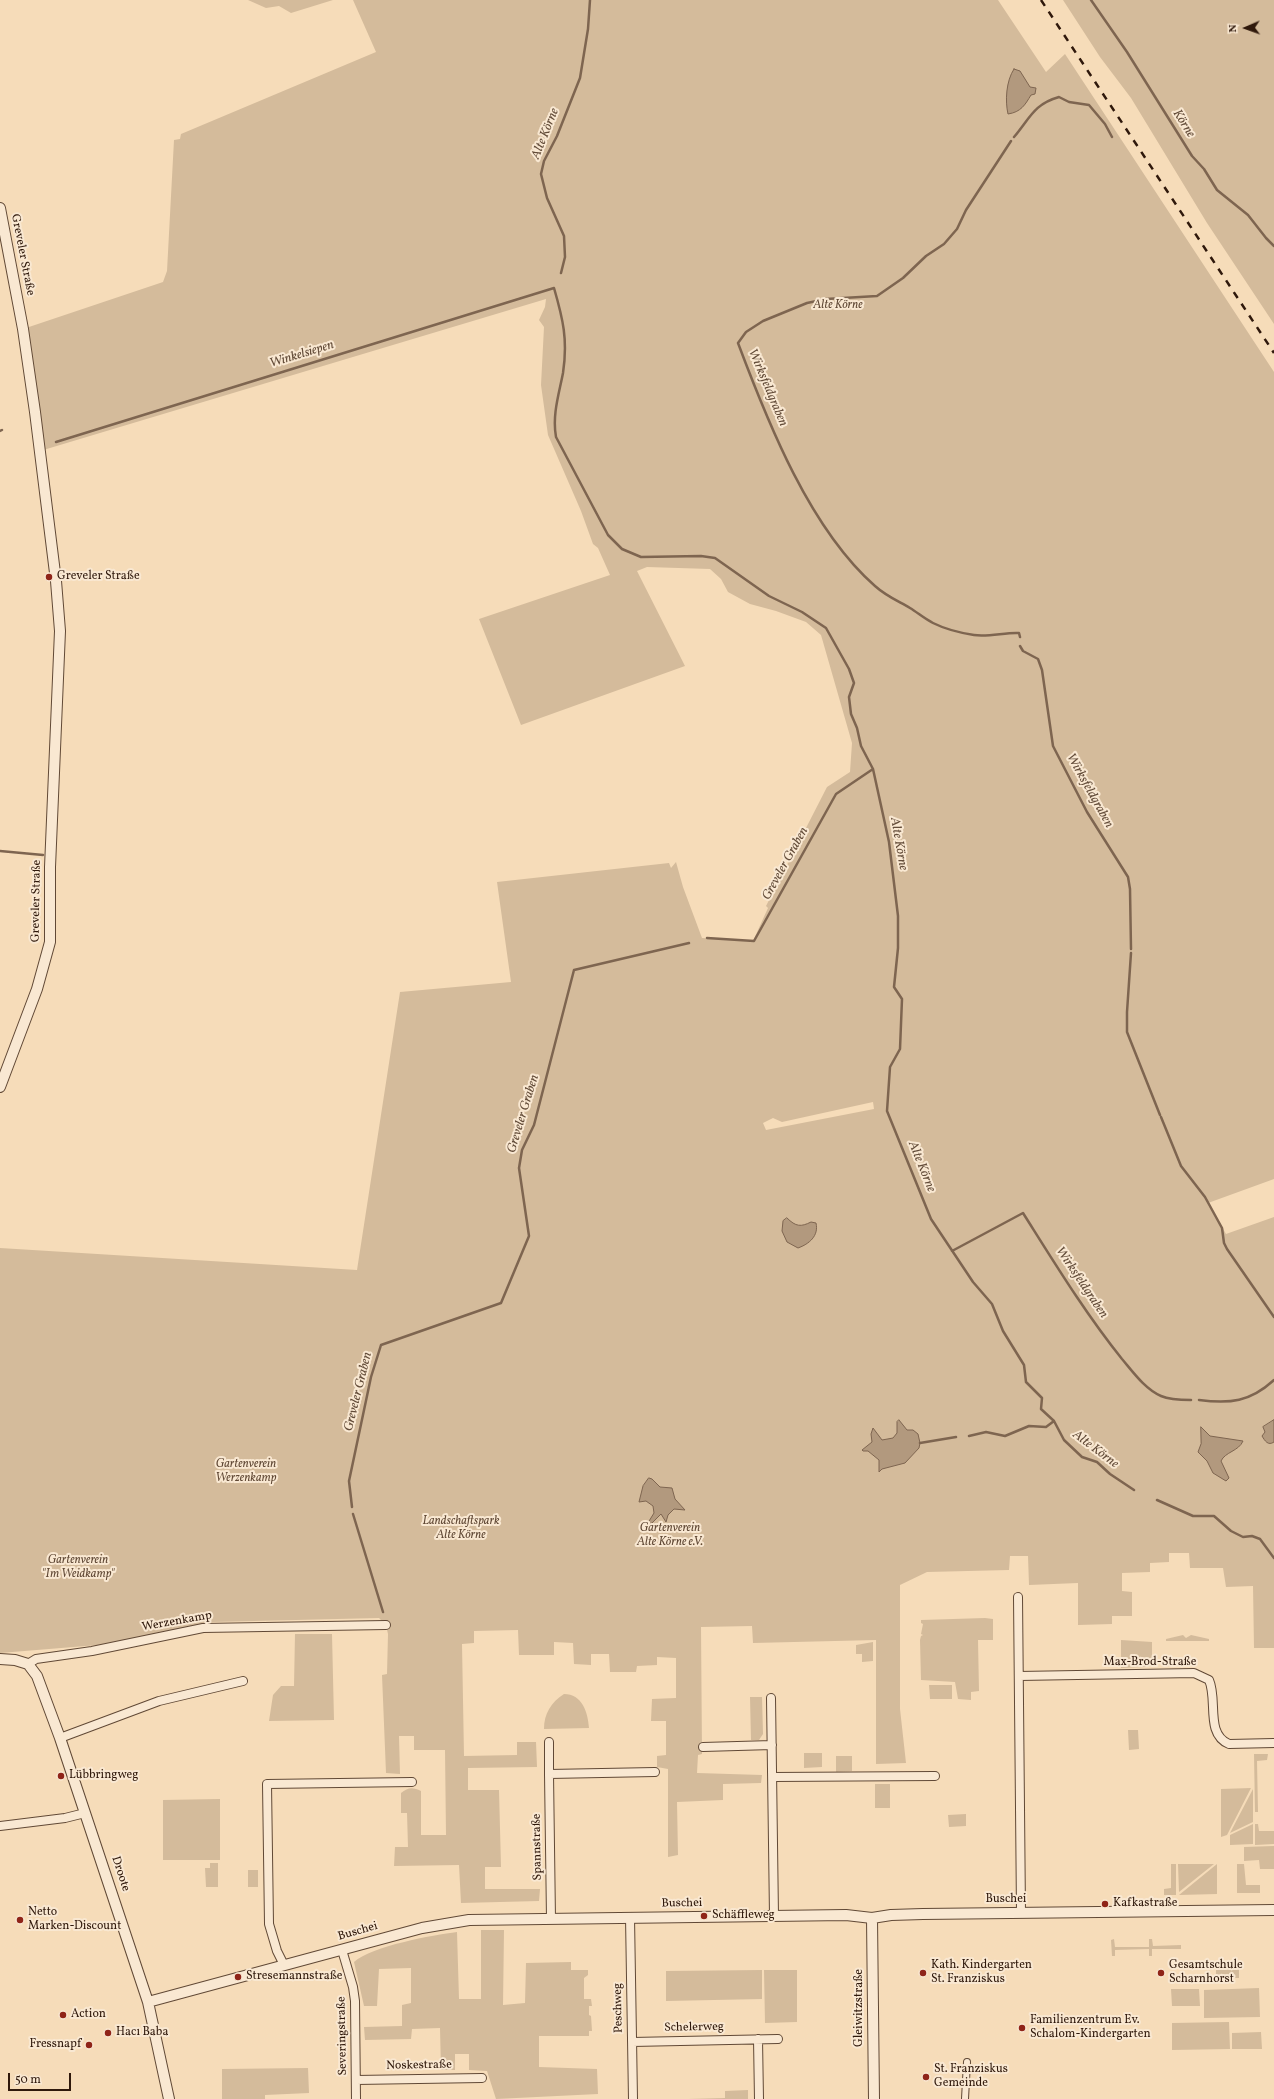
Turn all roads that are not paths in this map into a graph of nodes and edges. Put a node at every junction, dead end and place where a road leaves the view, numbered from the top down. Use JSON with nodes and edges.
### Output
{"nodes":[{"id":1,"x":0,"y":208,"type":"edge"},
{"id":2,"x":0,"y":1087,"type":"edge"},
{"id":3,"x":1018,"y":1597,"type":"dead end"},
{"id":4,"x":386,"y":1625,"type":"dead end"},
{"id":5,"x":0,"y":1659,"type":"edge"},
{"id":6,"x":28,"y":1664,"type":"junction"},
{"id":7,"x":1019,"y":1676,"type":"junction"},
{"id":8,"x":243,"y":1681,"type":"dead end"},
{"id":9,"x":771,"y":1698,"type":"dead end"},
{"id":10,"x":60,"y":1738,"type":"junction"},
{"id":11,"x":548,"y":1742,"type":"dead end"},
{"id":12,"x":1274,"y":1743,"type":"edge"},
{"id":13,"x":772,"y":1745,"type":"junction"},
{"id":14,"x":703,"y":1747,"type":"dead end"},
{"id":15,"x":655,"y":1772,"type":"dead end"},
{"id":16,"x":549,"y":1774,"type":"junction"},
{"id":17,"x":935,"y":1776,"type":"dead end"},
{"id":18,"x":773,"y":1777,"type":"junction"},
{"id":19,"x":412,"y":1782,"type":"dead end"},
{"id":20,"x":86,"y":1814,"type":"junction"},
{"id":21,"x":0,"y":1826,"type":"edge"},
{"id":22,"x":1274,"y":1910,"type":"edge"},
{"id":23,"x":1021,"y":1913,"type":"junction"},
{"id":24,"x":774,"y":1916,"type":"junction"},
{"id":25,"x":630,"y":1917,"type":"junction"},
{"id":26,"x":872,"y":1918,"type":"junction"},
{"id":27,"x":552,"y":1919,"type":"junction"},
{"id":28,"x":342,"y":1950,"type":"junction"},
{"id":29,"x":284,"y":1965,"type":"junction"},
{"id":30,"x":148,"y":2002,"type":"junction"},
{"id":31,"x":758,"y":2039,"type":"junction"},
{"id":32,"x":778,"y":2039,"type":"dead end"},
{"id":33,"x":632,"y":2042,"type":"junction"},
{"id":34,"x":967,"y":2062,"type":"dead end"},
{"id":35,"x":482,"y":2078,"type":"dead end"},
{"id":36,"x":356,"y":2080,"type":"junction"},
{"id":37,"x":168,"y":2099,"type":"edge"},
{"id":38,"x":356,"y":2099,"type":"edge"},
{"id":39,"x":633,"y":2099,"type":"edge"},
{"id":40,"x":759,"y":2099,"type":"edge"},
{"id":41,"x":874,"y":2099,"type":"edge"},
{"id":42,"x":965,"y":2099,"type":"edge"}],
"edges":[{"from":1,"to":2,"type":"street","name":"Greveler Straße"},
{"from":3,"to":7,"type":"street"},
{"from":4,"to":6,"type":"street","name":"Werzenkamp"},
{"from":5,"to":6,"type":"street"},
{"from":6,"to":10,"type":"street","name":"Droote"},
{"from":7,"to":12,"type":"street","name":"Max-Brod-Straße"},
{"from":7,"to":23,"type":"street"},
{"from":8,"to":10,"type":"street"},
{"from":9,"to":13,"type":"street"},
{"from":10,"to":20,"type":"street","name":"Droote"},
{"from":11,"to":16,"type":"street","name":"Spannstraße"},
{"from":13,"to":14,"type":"street"},
{"from":13,"to":18,"type":"street"},
{"from":15,"to":16,"type":"street"},
{"from":16,"to":27,"type":"street","name":"Spannstraße"},
{"from":17,"to":18,"type":"street"},
{"from":18,"to":24,"type":"street"},
{"from":19,"to":29,"type":"street"},
{"from":20,"to":21,"type":"street"},
{"from":20,"to":30,"type":"street","name":"Droote"},
{"from":22,"to":23,"type":"street","name":"Buschei"},
{"from":23,"to":26,"type":"street","name":"Buschei"},
{"from":24,"to":25,"type":"street","name":"Buschei"},
{"from":24,"to":26,"type":"street","name":"Buschei"},
{"from":25,"to":27,"type":"street","name":"Buschei"},
{"from":25,"to":33,"type":"street","name":"Peschweg"},
{"from":26,"to":41,"type":"street","name":"Gleiwitzstraße"},
{"from":27,"to":28,"type":"street","name":"Buschei"},
{"from":28,"to":29,"type":"street","name":"Buschei"},
{"from":28,"to":36,"type":"street","name":"Severingstraße"},
{"from":29,"to":30,"type":"street","name":"Buschei"},
{"from":30,"to":37,"type":"street","name":"Droote"},
{"from":31,"to":32,"type":"street","name":"Schelerweg"},
{"from":31,"to":33,"type":"street","name":"Schelerweg"},
{"from":31,"to":40,"type":"street"},
{"from":33,"to":39,"type":"street","name":"Peschweg"},
{"from":34,"to":42,"type":"street"},
{"from":35,"to":36,"type":"street","name":"Noskestraße"},
{"from":36,"to":38,"type":"street","name":"Severingstraße"}]}
